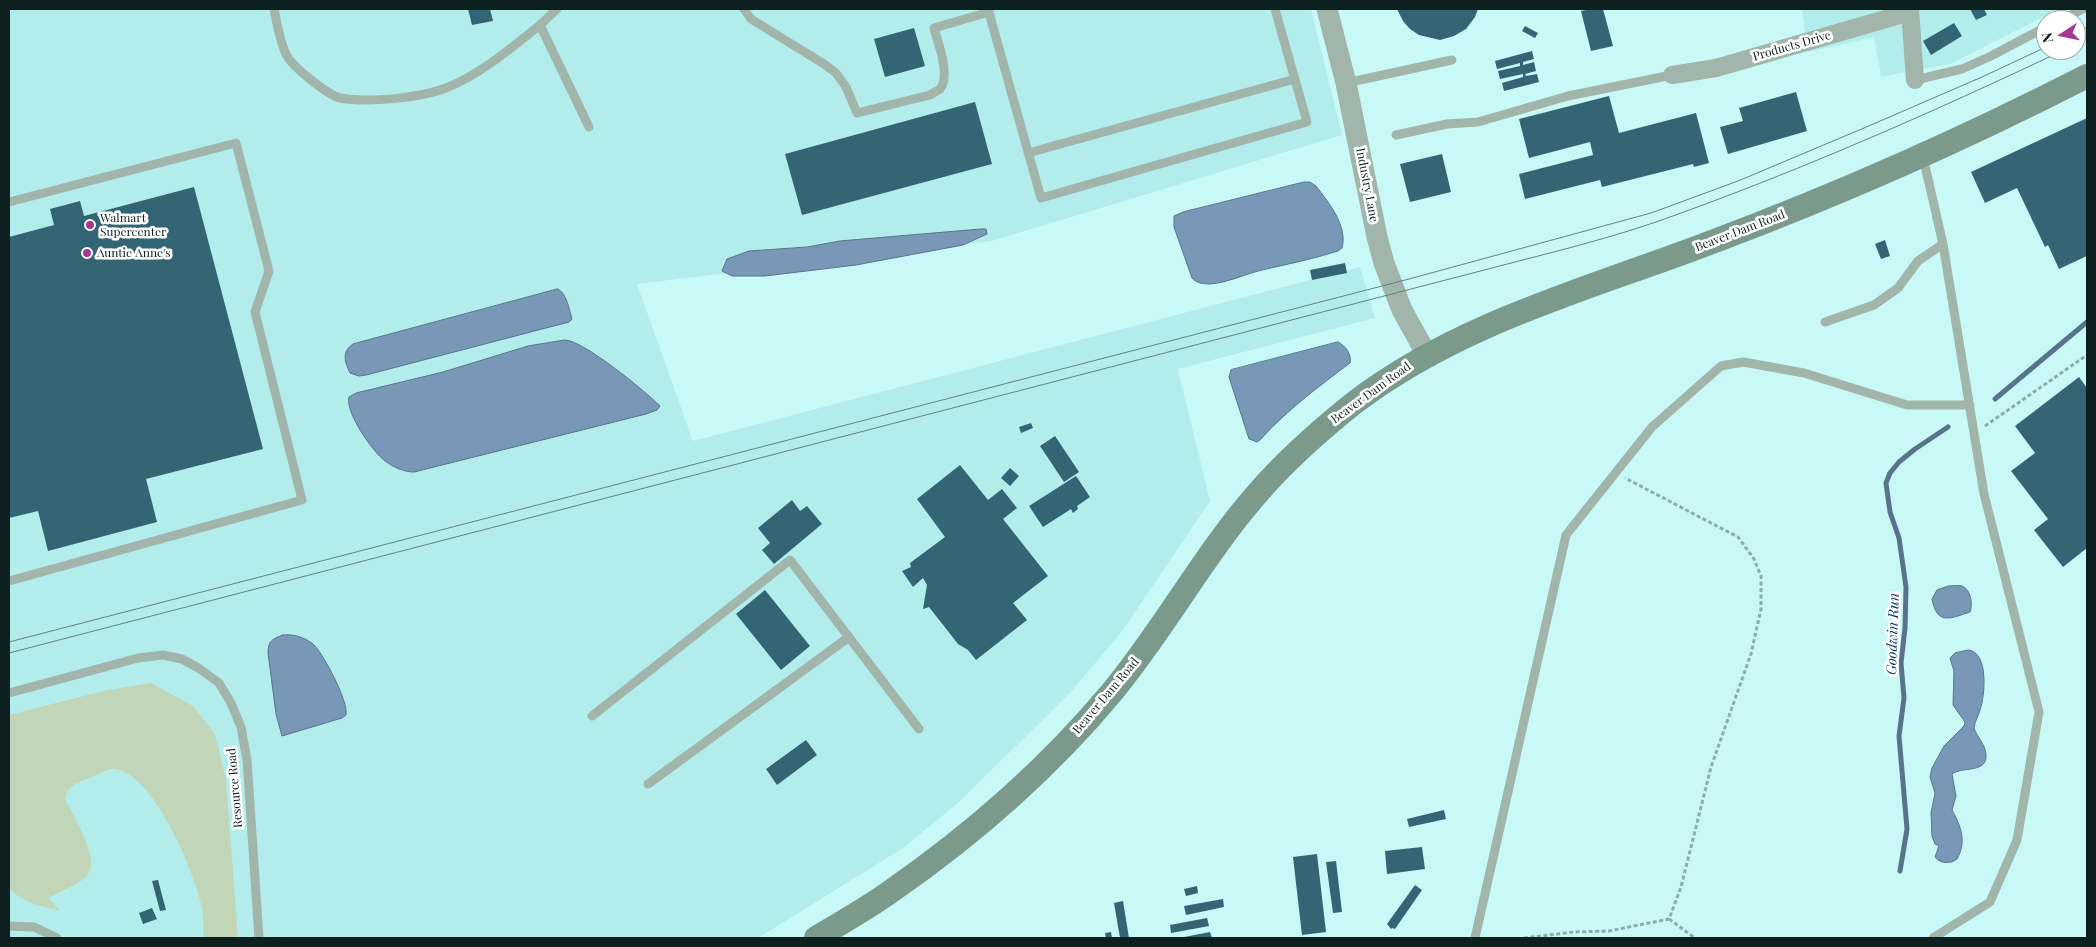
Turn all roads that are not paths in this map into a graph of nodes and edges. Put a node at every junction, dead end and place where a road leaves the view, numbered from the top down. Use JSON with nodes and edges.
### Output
{"nodes":[{"id":1,"x":274,"y":9,"type":"edge"},
{"id":2,"x":557,"y":9,"type":"edge"},
{"id":3,"x":744,"y":9,"type":"edge"},
{"id":4,"x":1275,"y":9,"type":"edge"},
{"id":5,"x":1327,"y":9,"type":"edge"},
{"id":6,"x":988,"y":10,"type":"edge"},
{"id":7,"x":1910,"y":10,"type":"edge"},
{"id":8,"x":540,"y":26,"type":"junction"},
{"id":9,"x":2036,"y":33,"type":"edge"},
{"id":10,"x":1452,"y":60,"type":"dead end"},
{"id":11,"x":1672,"y":76,"type":"joint"},
{"id":12,"x":2087,"y":76,"type":"edge"},
{"id":13,"x":1295,"y":79,"type":"junction"},
{"id":14,"x":1915,"y":80,"type":"joint"},
{"id":15,"x":1346,"y":83,"type":"junction"},
{"id":16,"x":589,"y":127,"type":"dead end"},
{"id":17,"x":1396,"y":135,"type":"dead end"},
{"id":18,"x":1028,"y":153,"type":"junction"},
{"id":19,"x":1922,"y":154,"type":"junction"},
{"id":20,"x":9,"y":202,"type":"edge"},
{"id":21,"x":1943,"y":244,"type":"junction"},
{"id":22,"x":1825,"y":322,"type":"dead end"},
{"id":23,"x":1427,"y":354,"type":"junction"},
{"id":24,"x":1970,"y":405,"type":"junction"},
{"id":25,"x":9,"y":580,"type":"edge"},
{"id":26,"x":849,"y":637,"type":"junction"},
{"id":27,"x":9,"y":693,"type":"edge"},
{"id":28,"x":592,"y":716,"type":"dead end"},
{"id":29,"x":919,"y":729,"type":"dead end"},
{"id":30,"x":648,"y":784,"type":"dead end"},
{"id":31,"x":9,"y":926,"type":"edge"},
{"id":32,"x":57,"y":938,"type":"edge"},
{"id":33,"x":259,"y":938,"type":"edge"},
{"id":34,"x":816,"y":938,"type":"edge"},
{"id":35,"x":1475,"y":938,"type":"edge"},
{"id":36,"x":1933,"y":938,"type":"edge"}],
"edges":[{"from":1,"to":8,"type":"lane"},
{"from":2,"to":8,"type":"lane"},
{"from":3,"to":6,"type":"lane"},
{"from":4,"to":13,"type":"lane"},
{"from":5,"to":15,"type":"street","name":"Industry Lane"},
{"from":6,"to":18,"type":"lane"},
{"from":7,"to":11,"type":"street","name":"Products Drive"},
{"from":7,"to":14,"type":"street"},
{"from":8,"to":16,"type":"lane"},
{"from":9,"to":14,"type":"lane"},
{"from":10,"to":15,"type":"lane"},
{"from":11,"to":17,"type":"lane"},
{"from":12,"to":19,"type":"main road","name":"Beaver Dam Road"},
{"from":13,"to":18,"type":"lane"},
{"from":13,"to":18,"type":"lane"},
{"from":15,"to":23,"type":"street","name":"Industry Lane"},
{"from":19,"to":21,"type":"lane"},
{"from":19,"to":23,"type":"main road","name":"Beaver Dam Road"},
{"from":20,"to":25,"type":"lane"},
{"from":21,"to":22,"type":"lane"},
{"from":21,"to":24,"type":"lane"},
{"from":23,"to":34,"type":"main road","name":"Beaver Dam Road"},
{"from":24,"to":35,"type":"lane"},
{"from":24,"to":36,"type":"lane"},
{"from":26,"to":28,"type":"lane"},
{"from":26,"to":29,"type":"lane"},
{"from":26,"to":30,"type":"lane"},
{"from":27,"to":33,"type":"lane","name":"Resource Road"},
{"from":31,"to":32,"type":"lane"}]}
